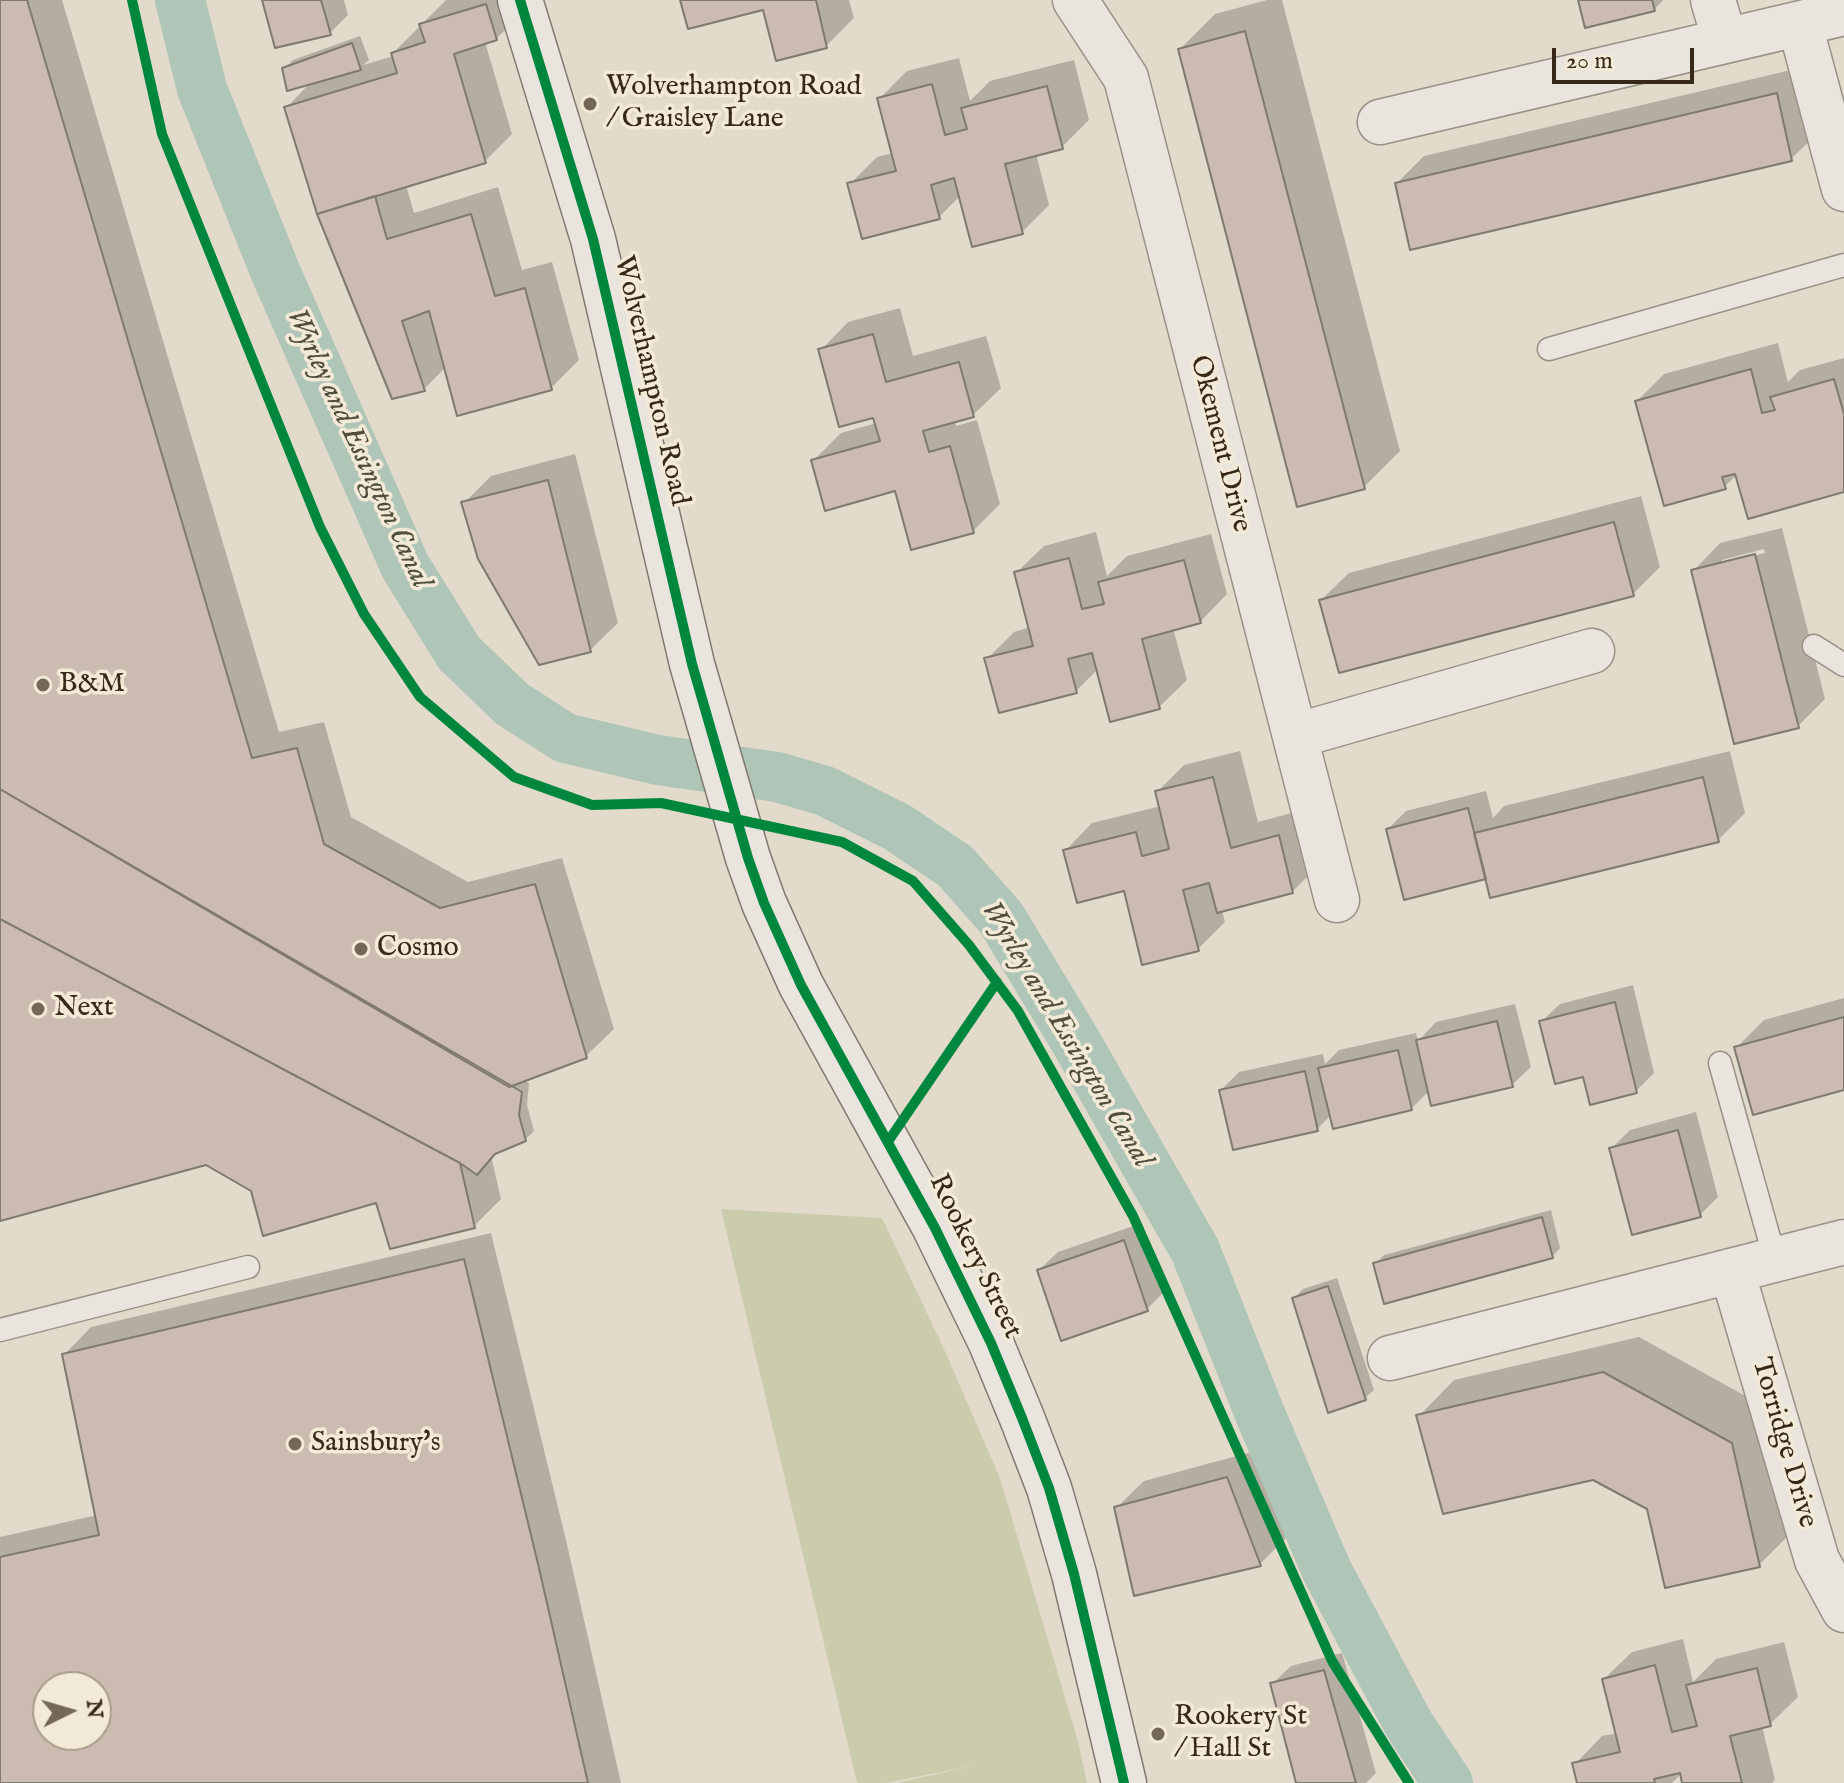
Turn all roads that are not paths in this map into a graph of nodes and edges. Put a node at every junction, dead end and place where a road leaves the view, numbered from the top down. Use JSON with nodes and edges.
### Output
{"nodes":[{"id":1,"x":520,"y":0,"type":"edge"},
{"id":2,"x":1075,"y":0,"type":"edge"},
{"id":3,"x":1844,"y":13,"type":"edge"},
{"id":4,"x":1719,"y":20,"type":"edge"},
{"id":5,"x":1800,"y":25,"type":"junction"},
{"id":6,"x":1380,"y":122,"type":"dead end"},
{"id":7,"x":1844,"y":189,"type":"edge"},
{"id":8,"x":1844,"y":265,"type":"edge"},
{"id":9,"x":1549,"y":349,"type":"dead end"},
{"id":10,"x":1814,"y":646,"type":"dead end"},
{"id":11,"x":1592,"y":651,"type":"dead end"},
{"id":12,"x":1844,"y":665,"type":"edge"},
{"id":13,"x":1295,"y":736,"type":"junction"},
{"id":14,"x":723,"y":775,"type":"joint"},
{"id":15,"x":1337,"y":900,"type":"dead end"},
{"id":16,"x":1720,"y":1063,"type":"dead end"},
{"id":17,"x":1844,"y":1242,"type":"edge"},
{"id":18,"x":1775,"y":1259,"type":"junction"},
{"id":19,"x":248,"y":1267,"type":"dead end"},
{"id":20,"x":1732,"y":1271,"type":"junction"},
{"id":21,"x":0,"y":1330,"type":"edge"},
{"id":22,"x":1390,"y":1358,"type":"dead end"},
{"id":23,"x":1844,"y":1610,"type":"edge"},
{"id":24,"x":1124,"y":1783,"type":"edge"}],
"edges":[{"from":1,"to":14,"type":"street","name":"Wolverhampton Road"},
{"from":2,"to":13,"type":"street","name":"Okement Drive"},
{"from":3,"to":5,"type":"street"},
{"from":4,"to":5,"type":"street"},
{"from":4,"to":6,"type":"street"},
{"from":5,"to":7,"type":"street"},
{"from":8,"to":9,"type":"lane"},
{"from":10,"to":12,"type":"lane"},
{"from":11,"to":13,"type":"street"},
{"from":13,"to":15,"type":"street","name":"Okement Drive"},
{"from":14,"to":24,"type":"street","name":"Rookery Street"},
{"from":16,"to":18,"type":"lane"},
{"from":17,"to":18,"type":"street"},
{"from":18,"to":20,"type":"street"},
{"from":19,"to":21,"type":"lane"},
{"from":20,"to":22,"type":"street"},
{"from":20,"to":23,"type":"street","name":"Torridge Drive"}]}
